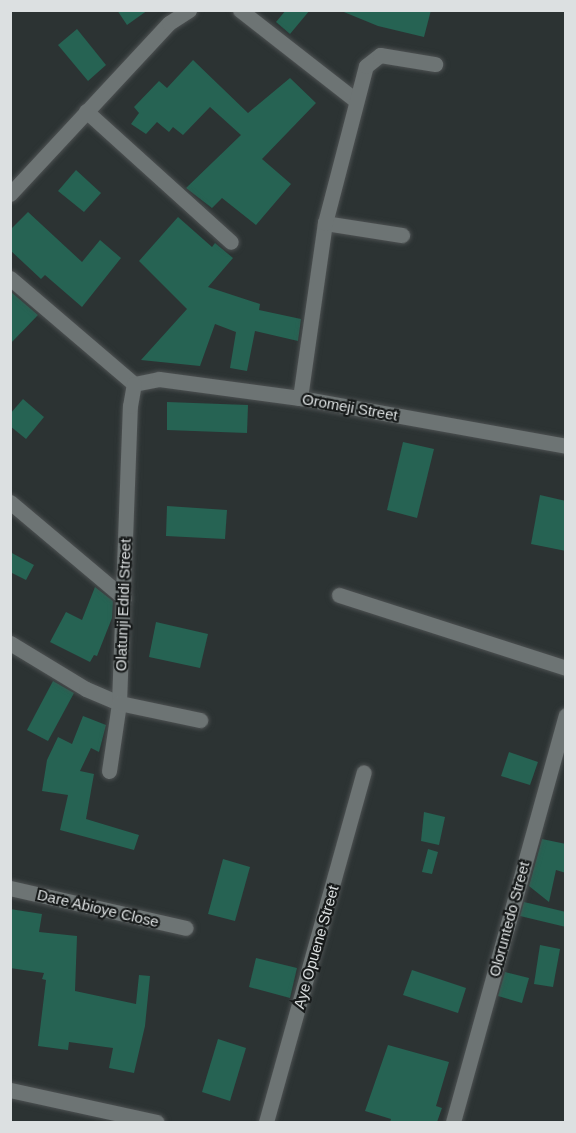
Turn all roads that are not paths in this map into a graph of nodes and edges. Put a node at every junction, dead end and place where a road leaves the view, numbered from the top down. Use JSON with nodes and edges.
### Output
{"nodes":[{"id":1,"x":189,"y":10,"type":"edge"},
{"id":2,"x":240,"y":10,"type":"edge"},
{"id":3,"x":435,"y":64,"type":"dead end"},
{"id":4,"x":355,"y":100,"type":"junction"},
{"id":5,"x":86,"y":111,"type":"junction"},
{"id":6,"x":10,"y":194,"type":"edge"},
{"id":7,"x":325,"y":223,"type":"junction"},
{"id":8,"x":402,"y":235,"type":"dead end"},
{"id":9,"x":231,"y":242,"type":"dead end"},
{"id":10,"x":10,"y":278,"type":"edge"},
{"id":11,"x":134,"y":384,"type":"junction"},
{"id":12,"x":300,"y":398,"type":"junction"},
{"id":13,"x":566,"y":446,"type":"edge"},
{"id":14,"x":10,"y":502,"type":"edge"},
{"id":15,"x":339,"y":595,"type":"dead end"},
{"id":16,"x":124,"y":598,"type":"junction"},
{"id":17,"x":10,"y":643,"type":"edge"},
{"id":18,"x":566,"y":668,"type":"edge"},
{"id":19,"x":119,"y":703,"type":"junction"},
{"id":20,"x":566,"y":715,"type":"edge"},
{"id":21,"x":200,"y":720,"type":"dead end"},
{"id":22,"x":109,"y":771,"type":"dead end"},
{"id":23,"x":364,"y":772,"type":"dead end"},
{"id":24,"x":10,"y":888,"type":"edge"},
{"id":25,"x":186,"y":928,"type":"dead end"},
{"id":26,"x":10,"y":1090,"type":"edge"},
{"id":27,"x":157,"y":1122,"type":"edge"},
{"id":28,"x":266,"y":1122,"type":"edge"},
{"id":29,"x":453,"y":1122,"type":"edge"}],
"edges":[{"from":1,"to":5,"type":"street"},
{"from":2,"to":4,"type":"street"},
{"from":3,"to":4,"type":"street"},
{"from":4,"to":7,"type":"street"},
{"from":5,"to":6,"type":"street"},
{"from":5,"to":9,"type":"street"},
{"from":7,"to":8,"type":"street"},
{"from":7,"to":12,"type":"street"},
{"from":10,"to":11,"type":"street"},
{"from":11,"to":12,"type":"street","name":"Oromeji Street"},
{"from":11,"to":16,"type":"street","name":"Olatunji Edidi Street"},
{"from":12,"to":13,"type":"street","name":"Oromeji Street"},
{"from":14,"to":16,"type":"street"},
{"from":15,"to":18,"type":"street"},
{"from":16,"to":19,"type":"street","name":"Olatunji Edidi Street"},
{"from":17,"to":19,"type":"street"},
{"from":19,"to":21,"type":"street"},
{"from":19,"to":22,"type":"street","name":"Olatunji Edidi Street"},
{"from":20,"to":29,"type":"street","name":"Oloruntedo Street"},
{"from":23,"to":28,"type":"street","name":"Aye Opuene Street"},
{"from":24,"to":25,"type":"street","name":"Dare Abioye Close"},
{"from":26,"to":27,"type":"street"}]}
